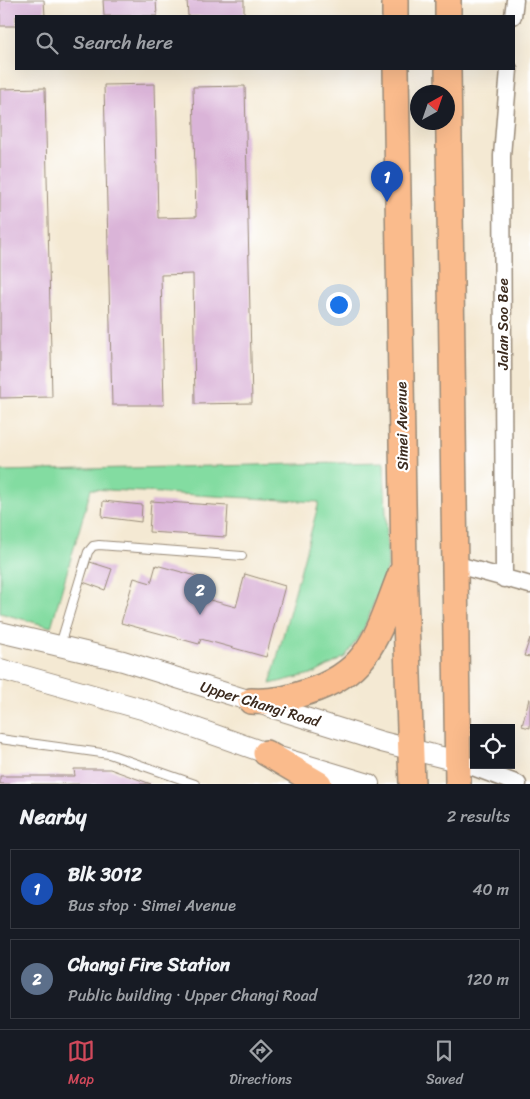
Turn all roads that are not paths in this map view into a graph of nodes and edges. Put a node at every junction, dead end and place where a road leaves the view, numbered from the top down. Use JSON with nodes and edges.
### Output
{"nodes":[{"id":1,"x":395,"y":0,"type":"edge"},
{"id":2,"x":448,"y":0,"type":"edge"},
{"id":3,"x":515,"y":0,"type":"edge"},
{"id":4,"x":395,"y":15,"type":"edge"},
{"id":5,"x":448,"y":15,"type":"edge"},
{"id":6,"x":513,"y":15,"type":"edge"},
{"id":7,"x":396,"y":70,"type":"edge"},
{"id":8,"x":448,"y":70,"type":"edge"},
{"id":9,"x":509,"y":70,"type":"edge"},
{"id":10,"x":242,"y":556,"type":"dead end"},
{"id":11,"x":454,"y":564,"type":"junction"},
{"id":12,"x":404,"y":566,"type":"junction"},
{"id":13,"x":504,"y":579,"type":"junction"},
{"id":14,"x":530,"y":586,"type":"edge"},
{"id":15,"x":0,"y":632,"type":"edge"},
{"id":16,"x":60,"y":646,"type":"junction"},
{"id":17,"x":0,"y":669,"type":"edge"},
{"id":18,"x":251,"y":701,"type":"junction"},
{"id":19,"x":0,"y":739,"type":"edge"},
{"id":20,"x":412,"y":750,"type":"junction"},
{"id":21,"x":266,"y":753,"type":"junction"},
{"id":22,"x":458,"y":772,"type":"edge"},
{"id":23,"x":195,"y":784,"type":"edge"},
{"id":24,"x":319,"y":784,"type":"edge"},
{"id":25,"x":370,"y":784,"type":"edge"},
{"id":26,"x":412,"y":784,"type":"edge"},
{"id":27,"x":518,"y":784,"type":"edge"}],
"edges":[{"from":1,"to":4,"type":"main road"},
{"from":2,"to":5,"type":"main road"},
{"from":3,"to":6,"type":"street"},
{"from":7,"to":12,"type":"main road","name":"Simei Avenue"},
{"from":8,"to":11,"type":"main road"},
{"from":9,"to":13,"type":"street","name":"Jalan Soo Bee"},
{"from":10,"to":16,"type":"lane"},
{"from":11,"to":13,"type":"street"},
{"from":11,"to":22,"type":"main road"},
{"from":12,"to":18,"type":"main road"},
{"from":12,"to":20,"type":"main road","name":"Simei Avenue"},
{"from":13,"to":14,"type":"street"},
{"from":15,"to":16,"type":"street","name":"Upper Changi Road"},
{"from":16,"to":18,"type":"street","name":"Upper Changi Road"},
{"from":17,"to":21,"type":"street"},
{"from":18,"to":20,"type":"street","name":"Upper Changi Road"},
{"from":19,"to":23,"type":"lane"},
{"from":20,"to":22,"type":"street","name":"Upper Changi Road"},
{"from":20,"to":26,"type":"main road","name":"Simei Avenue"},
{"from":21,"to":24,"type":"main road"},
{"from":21,"to":25,"type":"street"},
{"from":22,"to":27,"type":"street","name":"Upper Changi Road"}]}
